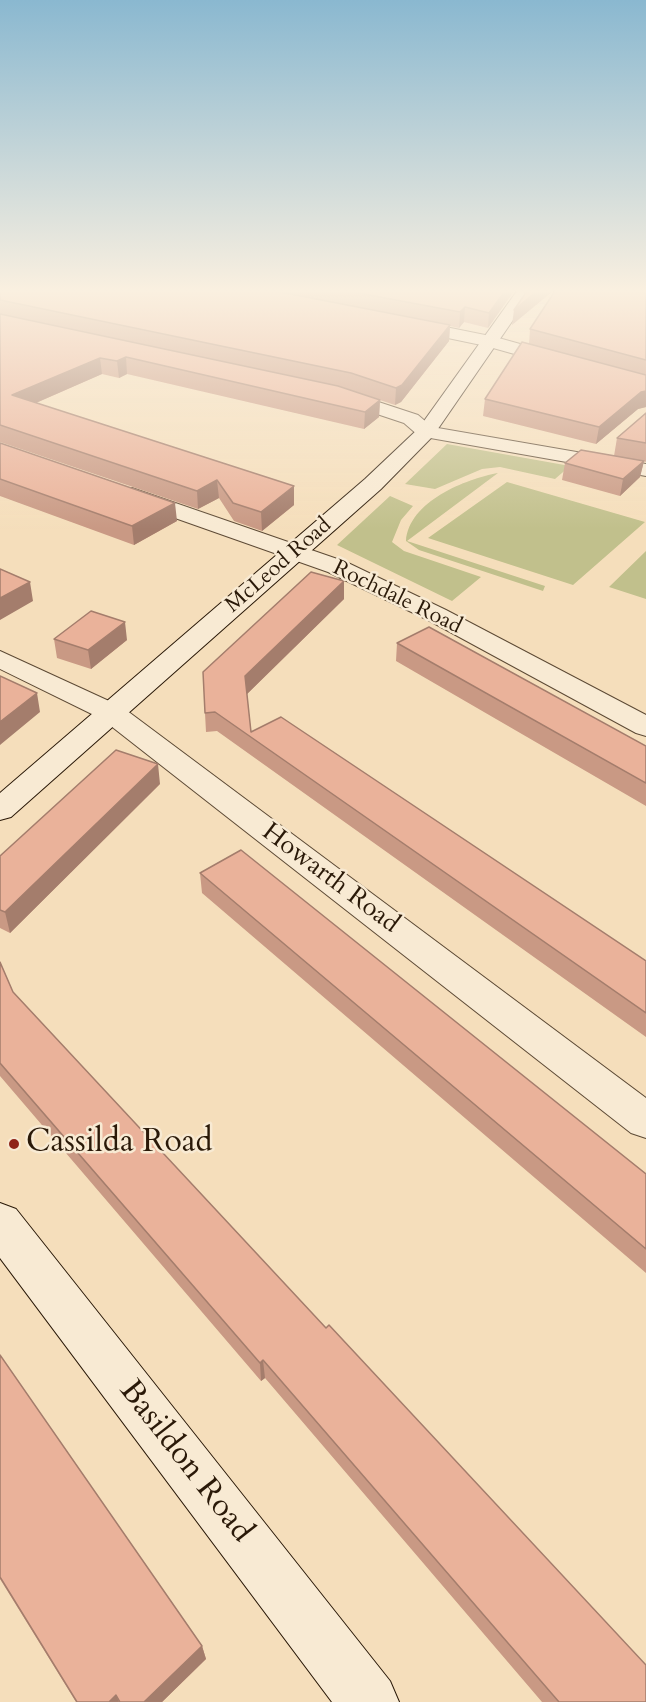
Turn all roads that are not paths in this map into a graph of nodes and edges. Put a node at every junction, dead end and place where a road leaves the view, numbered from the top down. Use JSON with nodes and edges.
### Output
{"nodes":[{"id":1,"x":468,"y":370,"type":"edge"},
{"id":2,"x":595,"y":370,"type":"edge"},
{"id":3,"x":646,"y":385,"type":"edge"},
{"id":4,"x":323,"y":391,"type":"edge"},
{"id":5,"x":426,"y":432,"type":"junction"},
{"id":6,"x":611,"y":445,"type":"dead end"},
{"id":7,"x":594,"y":459,"type":"junction"},
{"id":8,"x":646,"y":470,"type":"edge"},
{"id":9,"x":107,"y":486,"type":"edge"},
{"id":10,"x":296,"y":551,"type":"junction"},
{"id":11,"x":0,"y":658,"type":"edge"},
{"id":12,"x":112,"y":713,"type":"junction"},
{"id":13,"x":646,"y":727,"type":"edge"},
{"id":14,"x":0,"y":810,"type":"edge"},
{"id":15,"x":646,"y":1121,"type":"edge"},
{"id":16,"x":0,"y":1223,"type":"edge"},
{"id":17,"x":369,"y":1702,"type":"edge"}],
"edges":[{"from":1,"to":5,"type":"street","name":"McLeod Road"},
{"from":2,"to":3,"type":"street"},
{"from":4,"to":5,"type":"street"},
{"from":5,"to":7,"type":"street"},
{"from":5,"to":10,"type":"street","name":"McLeod Road"},
{"from":6,"to":7,"type":"street"},
{"from":7,"to":8,"type":"street"},
{"from":9,"to":10,"type":"street","name":"Rochdale Road"},
{"from":10,"to":12,"type":"street","name":"McLeod Road"},
{"from":10,"to":13,"type":"street","name":"Rochdale Road"},
{"from":11,"to":12,"type":"street","name":"Howarth Road"},
{"from":12,"to":14,"type":"street","name":"McLeod Road"},
{"from":12,"to":15,"type":"street","name":"Howarth Road"},
{"from":16,"to":17,"type":"street","name":"Basildon Road"}]}
